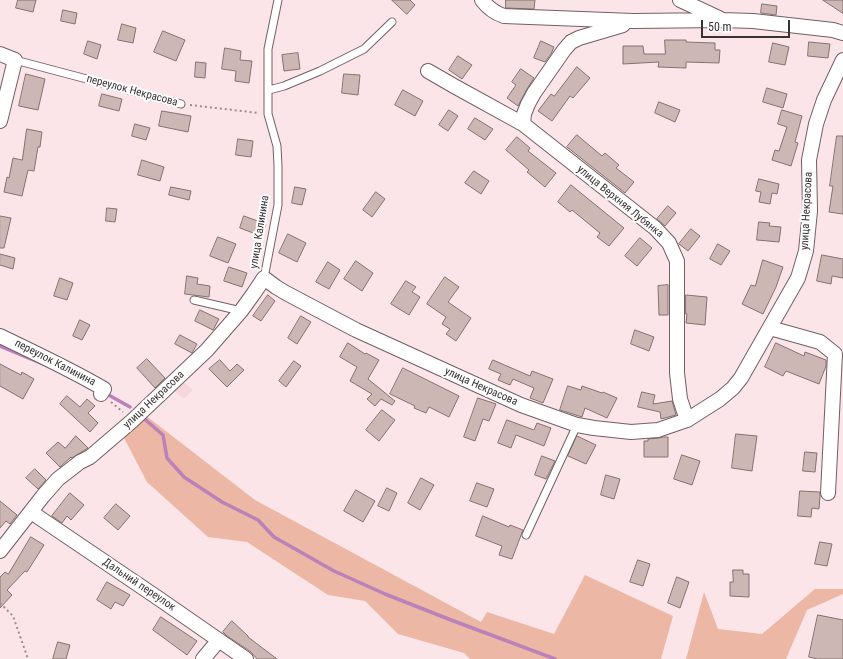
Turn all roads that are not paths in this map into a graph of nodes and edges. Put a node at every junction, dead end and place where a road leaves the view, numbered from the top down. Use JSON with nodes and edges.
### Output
{"nodes":[{"id":1,"x":278,"y":0,"type":"edge"},
{"id":2,"x":482,"y":0,"type":"edge"},
{"id":3,"x":680,"y":0,"type":"edge"},
{"id":4,"x":722,"y":20,"type":"junction"},
{"id":5,"x":392,"y":22,"type":"dead end"},
{"id":6,"x":633,"y":22,"type":"junction"},
{"id":7,"x":843,"y":33,"type":"edge"},
{"id":8,"x":0,"y":54,"type":"edge"},
{"id":9,"x":15,"y":60,"type":"junction"},
{"id":10,"x":843,"y":60,"type":"edge"},
{"id":11,"x":428,"y":71,"type":"dead end"},
{"id":12,"x":268,"y":90,"type":"junction"},
{"id":13,"x":181,"y":104,"type":"road end"},
{"id":14,"x":0,"y":121,"type":"edge"},
{"id":15,"x":523,"y":124,"type":"junction"},
{"id":16,"x":264,"y":278,"type":"junction"},
{"id":17,"x":194,"y":300,"type":"dead end"},
{"id":18,"x":241,"y":311,"type":"junction"},
{"id":19,"x":770,"y":328,"type":"junction"},
{"id":20,"x":0,"y":336,"type":"edge"},
{"id":21,"x":840,"y":356,"type":"edge"},
{"id":22,"x":102,"y":392,"type":"dead end"},
{"id":23,"x":687,"y":420,"type":"junction"},
{"id":24,"x":576,"y":425,"type":"junction"},
{"id":25,"x":828,"y":493,"type":"dead end"},
{"id":26,"x":31,"y":512,"type":"junction"},
{"id":27,"x":526,"y":535,"type":"dead end"},
{"id":28,"x":0,"y":551,"type":"edge"},
{"id":29,"x":219,"y":640,"type":"junction"},
{"id":30,"x":203,"y":659,"type":"edge"},
{"id":31,"x":246,"y":659,"type":"edge"}],
"edges":[{"from":1,"to":12,"type":"lane","name":"улица Калинина"},
{"from":2,"to":6,"type":"street"},
{"from":3,"to":4,"type":"street"},
{"from":4,"to":6,"type":"street"},
{"from":4,"to":7,"type":"street"},
{"from":5,"to":12,"type":"lane"},
{"from":6,"to":15,"type":"street"},
{"from":8,"to":9,"type":"street","name":"переулок Некрасова"},
{"from":9,"to":13,"type":"lane","name":"переулок Некрасова"},
{"from":9,"to":14,"type":"street"},
{"from":10,"to":19,"type":"street","name":"улица Некрасова"},
{"from":11,"to":15,"type":"street","name":"улица Верхняя Лубянка"},
{"from":12,"to":16,"type":"lane","name":"улица Калинина"},
{"from":15,"to":23,"type":"street","name":"улица Верхняя Лубянка"},
{"from":16,"to":18,"type":"street","name":"улица Некрасова"},
{"from":16,"to":24,"type":"street","name":"улица Некрасова"},
{"from":17,"to":18,"type":"lane"},
{"from":18,"to":26,"type":"street","name":"улица Некрасова"},
{"from":19,"to":21,"type":"street"},
{"from":19,"to":23,"type":"street","name":"улица Некрасова"},
{"from":20,"to":22,"type":"street","name":"переулок Калинина"},
{"from":21,"to":25,"type":"street"},
{"from":23,"to":24,"type":"street","name":"улица Некрасова"},
{"from":24,"to":27,"type":"lane"},
{"from":26,"to":28,"type":"street","name":"улица Некрасова"},
{"from":26,"to":29,"type":"street","name":"Дальний переулок"},
{"from":29,"to":30,"type":"street"},
{"from":29,"to":31,"type":"street","name":"Дальний переулок"}]}
